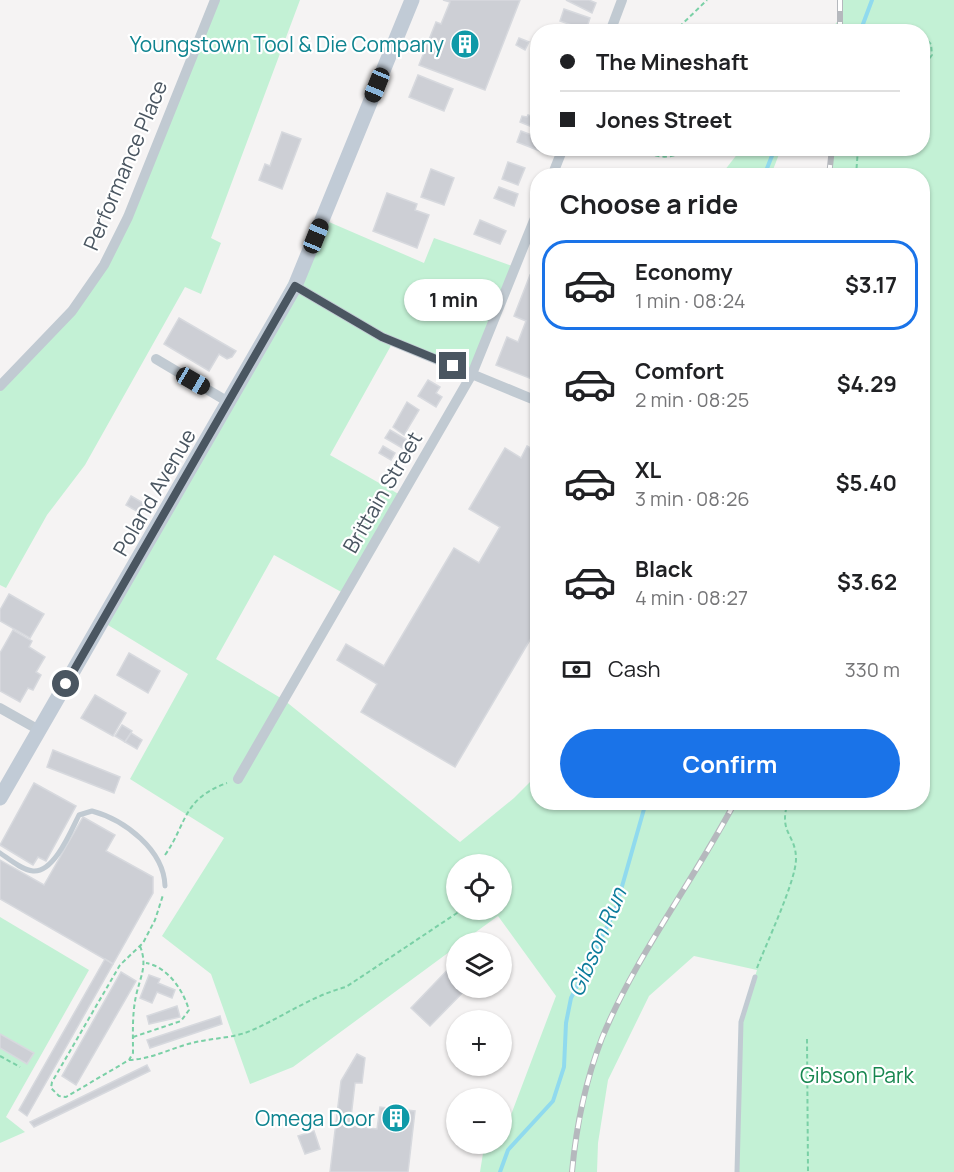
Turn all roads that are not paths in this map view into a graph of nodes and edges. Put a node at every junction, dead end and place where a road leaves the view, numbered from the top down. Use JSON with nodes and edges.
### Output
{"nodes":[{"id":1,"x":215,"y":0,"type":"edge"},
{"id":2,"x":412,"y":0,"type":"edge"},
{"id":3,"x":622,"y":0,"type":"edge"},
{"id":4,"x":613,"y":24,"type":"edge"},
{"id":5,"x":530,"y":230,"type":"edge"},
{"id":6,"x":295,"y":286,"type":"junction"},
{"id":7,"x":156,"y":359,"type":"dead end"},
{"id":8,"x":472,"y":374,"type":"junction"},
{"id":9,"x":0,"y":386,"type":"edge"},
{"id":10,"x":530,"y":398,"type":"edge"},
{"id":11,"x":230,"y":403,"type":"junction"},
{"id":12,"x":0,"y":708,"type":"edge"},
{"id":13,"x":39,"y":730,"type":"junction"},
{"id":14,"x":238,"y":779,"type":"road end"},
{"id":15,"x":0,"y":798,"type":"edge"},
{"id":16,"x":0,"y":853,"type":"edge"},
{"id":17,"x":165,"y":886,"type":"road end"},
{"id":18,"x":755,"y":976,"type":"road end"},
{"id":19,"x":737,"y":1172,"type":"edge"}],
"edges":[{"from":1,"to":9,"type":"street","name":"Performance Place"},
{"from":2,"to":6,"type":"main road","name":"Poland Avenue"},
{"from":3,"to":4,"type":"street"},
{"from":5,"to":8,"type":"street","name":"Brittain Street"},
{"from":6,"to":8,"type":"street"},
{"from":6,"to":11,"type":"main road","name":"Poland Avenue"},
{"from":7,"to":11,"type":"street"},
{"from":8,"to":10,"type":"street"},
{"from":8,"to":14,"type":"street","name":"Brittain Street"},
{"from":11,"to":13,"type":"main road","name":"Poland Avenue"},
{"from":12,"to":13,"type":"street"},
{"from":13,"to":15,"type":"main road","name":"Poland Avenue"},
{"from":16,"to":17,"type":"lane"},
{"from":18,"to":19,"type":"lane"}]}
